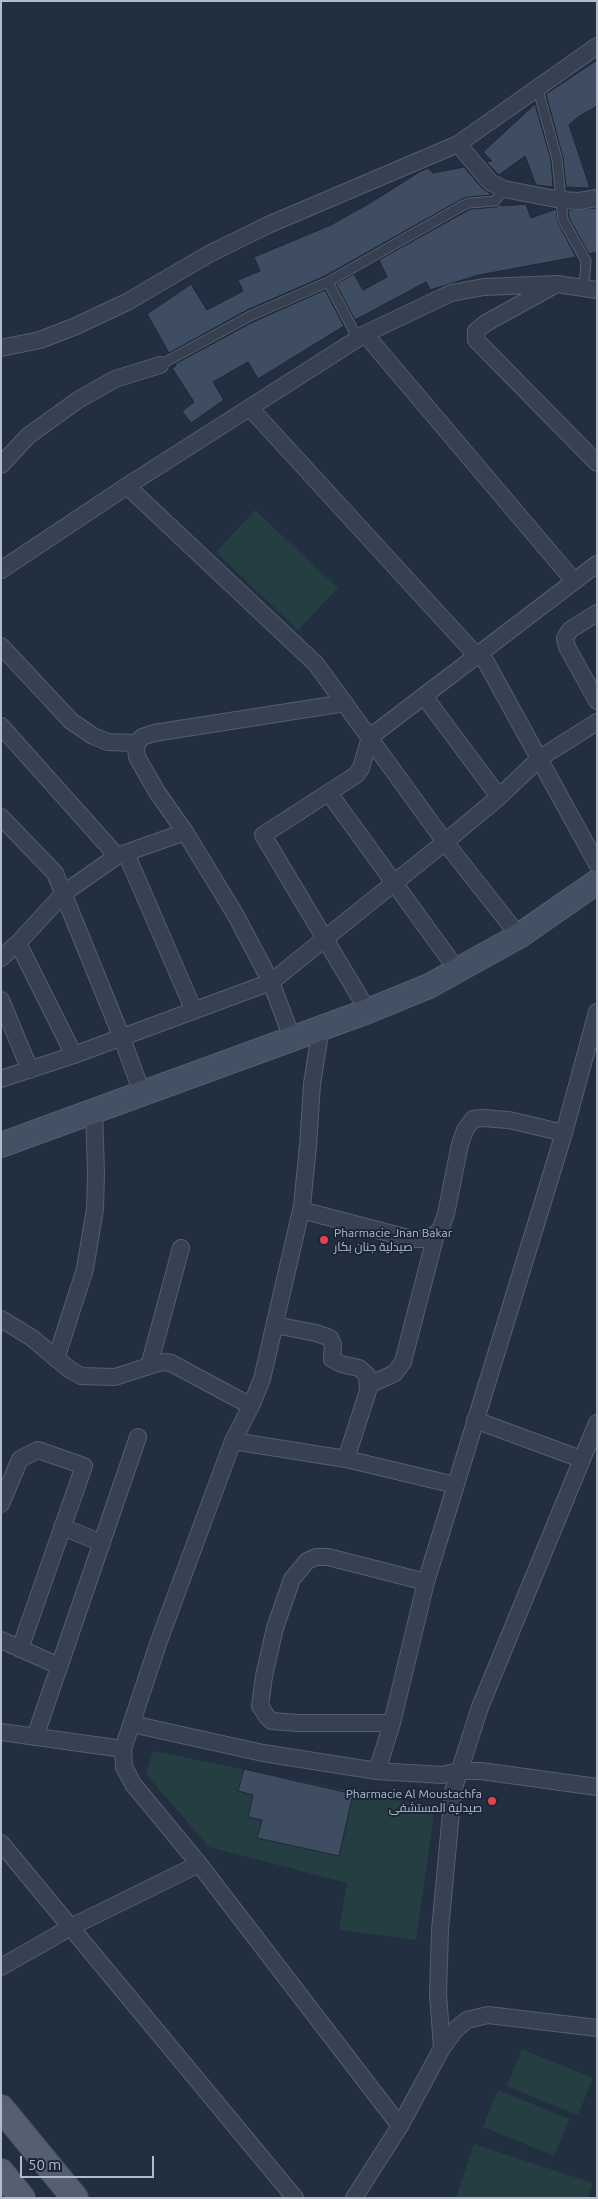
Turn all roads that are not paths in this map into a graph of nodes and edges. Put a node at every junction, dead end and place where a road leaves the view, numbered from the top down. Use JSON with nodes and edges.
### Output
{"nodes":[{"id":1,"x":597,"y":46,"type":"edge"},
{"id":2,"x":537,"y":86,"type":"junction"},
{"id":3,"x":458,"y":144,"type":"junction"},
{"id":4,"x":504,"y":189,"type":"junction"},
{"id":5,"x":597,"y":198,"type":"edge"},
{"id":6,"x":561,"y":200,"type":"junction"},
{"id":7,"x":328,"y":282,"type":"junction"},
{"id":8,"x":557,"y":284,"type":"junction"},
{"id":9,"x":590,"y":288,"type":"edge"},
{"id":10,"x":361,"y":336,"type":"junction"},
{"id":11,"x":1,"y":348,"type":"edge"},
{"id":12,"x":160,"y":365,"type":"joint"},
{"id":13,"x":250,"y":408,"type":"junction"},
{"id":14,"x":597,"y":464,"type":"edge"},
{"id":15,"x":1,"y":465,"type":"edge"},
{"id":16,"x":127,"y":486,"type":"junction"},
{"id":17,"x":595,"y":568,"type":"edge"},
{"id":18,"x":1,"y":570,"type":"edge"},
{"id":19,"x":574,"y":581,"type":"junction"},
{"id":20,"x":597,"y":613,"type":"edge"},
{"id":21,"x":1,"y":646,"type":"edge"},
{"id":22,"x":479,"y":654,"type":"junction"},
{"id":23,"x":424,"y":696,"type":"junction"},
{"id":24,"x":597,"y":701,"type":"edge"},
{"id":25,"x":345,"y":703,"type":"junction"},
{"id":26,"x":597,"y":722,"type":"edge"},
{"id":27,"x":1,"y":726,"type":"edge"},
{"id":28,"x":370,"y":737,"type":"junction"},
{"id":29,"x":137,"y":743,"type":"junction"},
{"id":30,"x":540,"y":758,"type":"junction"},
{"id":31,"x":329,"y":794,"type":"junction"},
{"id":32,"x":499,"y":797,"type":"junction"},
{"id":33,"x":1,"y":816,"type":"edge"},
{"id":34,"x":185,"y":832,"type":"junction"},
{"id":35,"x":445,"y":842,"type":"junction"},
{"id":36,"x":121,"y":854,"type":"junction"},
{"id":37,"x":597,"y":864,"type":"edge"},
{"id":38,"x":597,"y":882,"type":"edge"},
{"id":39,"x":392,"y":883,"type":"junction"},
{"id":40,"x":64,"y":893,"type":"junction"},
{"id":41,"x":519,"y":936,"type":"junction"},
{"id":42,"x":324,"y":939,"type":"junction"},
{"id":43,"x":18,"y":944,"type":"junction"},
{"id":44,"x":1,"y":958,"type":"edge"},
{"id":45,"x":458,"y":971,"type":"junction"},
{"id":46,"x":271,"y":982,"type":"junction"},
{"id":47,"x":1,"y":1000,"type":"edge"},
{"id":48,"x":194,"y":1011,"type":"junction"},
{"id":49,"x":368,"y":1011,"type":"junction"},
{"id":50,"x":597,"y":1012,"type":"edge"},
{"id":51,"x":322,"y":1027,"type":"junction"},
{"id":52,"x":122,"y":1038,"type":"junction"},
{"id":53,"x":292,"y":1038,"type":"junction"},
{"id":54,"x":74,"y":1055,"type":"junction"},
{"id":55,"x":30,"y":1070,"type":"junction"},
{"id":56,"x":1,"y":1079,"type":"edge"},
{"id":57,"x":142,"y":1093,"type":"junction"},
{"id":58,"x":94,"y":1110,"type":"junction"},
{"id":59,"x":564,"y":1133,"type":"junction"},
{"id":60,"x":1,"y":1145,"type":"edge"},
{"id":61,"x":301,"y":1210,"type":"junction"},
{"id":62,"x":436,"y":1234,"type":"junction"},
{"id":63,"x":181,"y":1248,"type":"dead end"},
{"id":64,"x":1,"y":1319,"type":"edge"},
{"id":65,"x":275,"y":1325,"type":"junction"},
{"id":66,"x":56,"y":1359,"type":"junction"},
{"id":67,"x":149,"y":1366,"type":"junction"},
{"id":68,"x":369,"y":1384,"type":"junction"},
{"id":69,"x":251,"y":1406,"type":"junction"},
{"id":70,"x":475,"y":1420,"type":"junction"},
{"id":71,"x":597,"y":1423,"type":"edge"},
{"id":72,"x":138,"y":1437,"type":"dead end"},
{"id":73,"x":233,"y":1441,"type":"junction"},
{"id":74,"x":346,"y":1459,"type":"junction"},
{"id":75,"x":581,"y":1459,"type":"junction"},
{"id":76,"x":455,"y":1485,"type":"junction"},
{"id":77,"x":1,"y":1504,"type":"edge"},
{"id":78,"x":62,"y":1527,"type":"junction"},
{"id":79,"x":102,"y":1543,"type":"junction"},
{"id":80,"x":426,"y":1582,"type":"junction"},
{"id":81,"x":1,"y":1640,"type":"edge"},
{"id":82,"x":20,"y":1649,"type":"junction"},
{"id":83,"x":60,"y":1666,"type":"junction"},
{"id":84,"x":392,"y":1723,"type":"junction"},
{"id":85,"x":132,"y":1724,"type":"junction"},
{"id":86,"x":1,"y":1732,"type":"edge"},
{"id":87,"x":35,"y":1737,"type":"junction"},
{"id":88,"x":123,"y":1749,"type":"junction"},
{"id":89,"x":377,"y":1771,"type":"junction"},
{"id":90,"x":459,"y":1771,"type":"junction"},
{"id":91,"x":597,"y":1788,"type":"edge"},
{"id":92,"x":1,"y":1844,"type":"edge"},
{"id":93,"x":199,"y":1864,"type":"junction"},
{"id":94,"x":72,"y":1926,"type":"junction"},
{"id":95,"x":1,"y":1967,"type":"edge"},
{"id":96,"x":597,"y":2028,"type":"edge"},
{"id":97,"x":442,"y":2048,"type":"junction"},
{"id":98,"x":1,"y":2108,"type":"edge"},
{"id":99,"x":400,"y":2126,"type":"junction"},
{"id":100,"x":1,"y":2172,"type":"edge"},
{"id":101,"x":22,"y":2198,"type":"edge"},
{"id":102,"x":75,"y":2198,"type":"edge"},
{"id":103,"x":294,"y":2198,"type":"edge"},
{"id":104,"x":354,"y":2198,"type":"edge"}],
"edges":[{"from":1,"to":2,"type":"street"},
{"from":2,"to":3,"type":"street"},
{"from":2,"to":6,"type":"lane"},
{"from":3,"to":4,"type":"street"},
{"from":3,"to":11,"type":"street"},
{"from":4,"to":6,"type":"street"},
{"from":4,"to":7,"type":"lane"},
{"from":5,"to":6,"type":"street"},
{"from":6,"to":9,"type":"lane"},
{"from":7,"to":10,"type":"lane"},
{"from":7,"to":12,"type":"lane"},
{"from":8,"to":9,"type":"street"},
{"from":8,"to":10,"type":"street"},
{"from":8,"to":14,"type":"street"},
{"from":10,"to":13,"type":"street"},
{"from":10,"to":19,"type":"street"},
{"from":12,"to":15,"type":"street"},
{"from":13,"to":16,"type":"street"},
{"from":13,"to":22,"type":"street"},
{"from":16,"to":18,"type":"street"},
{"from":16,"to":25,"type":"street"},
{"from":17,"to":19,"type":"street"},
{"from":19,"to":22,"type":"street"},
{"from":20,"to":24,"type":"street"},
{"from":21,"to":29,"type":"street"},
{"from":22,"to":23,"type":"street"},
{"from":22,"to":30,"type":"street"},
{"from":23,"to":28,"type":"street"},
{"from":23,"to":32,"type":"street"},
{"from":25,"to":28,"type":"street"},
{"from":25,"to":29,"type":"street"},
{"from":26,"to":30,"type":"street"},
{"from":27,"to":36,"type":"street"},
{"from":28,"to":31,"type":"street"},
{"from":28,"to":35,"type":"street"},
{"from":29,"to":34,"type":"street"},
{"from":30,"to":32,"type":"street"},
{"from":30,"to":37,"type":"street"},
{"from":31,"to":39,"type":"street"},
{"from":31,"to":42,"type":"street"},
{"from":32,"to":35,"type":"street"},
{"from":33,"to":40,"type":"street"},
{"from":34,"to":36,"type":"street"},
{"from":34,"to":46,"type":"street"},
{"from":35,"to":39,"type":"street"},
{"from":35,"to":41,"type":"street"},
{"from":36,"to":40,"type":"street"},
{"from":36,"to":48,"type":"street"},
{"from":38,"to":41,"type":"street"},
{"from":39,"to":42,"type":"street"},
{"from":39,"to":45,"type":"street"},
{"from":40,"to":43,"type":"street"},
{"from":40,"to":52,"type":"street"},
{"from":41,"to":45,"type":"street"},
{"from":42,"to":46,"type":"street"},
{"from":42,"to":49,"type":"street"},
{"from":43,"to":44,"type":"street"},
{"from":43,"to":54,"type":"street"},
{"from":45,"to":49,"type":"street"},
{"from":46,"to":48,"type":"street"},
{"from":46,"to":53,"type":"street"},
{"from":47,"to":55,"type":"street"},
{"from":48,"to":52,"type":"street"},
{"from":49,"to":51,"type":"street"},
{"from":50,"to":59,"type":"street"},
{"from":51,"to":53,"type":"street"},
{"from":51,"to":61,"type":"street"},
{"from":52,"to":54,"type":"street"},
{"from":52,"to":57,"type":"street"},
{"from":53,"to":57,"type":"street"},
{"from":54,"to":55,"type":"street"},
{"from":55,"to":56,"type":"street"},
{"from":57,"to":58,"type":"street"},
{"from":58,"to":60,"type":"street"},
{"from":58,"to":66,"type":"street"},
{"from":59,"to":62,"type":"street"},
{"from":59,"to":70,"type":"street"},
{"from":61,"to":62,"type":"street"},
{"from":61,"to":65,"type":"street"},
{"from":62,"to":68,"type":"street"},
{"from":63,"to":67,"type":"street"},
{"from":64,"to":66,"type":"street"},
{"from":65,"to":68,"type":"street"},
{"from":65,"to":69,"type":"street"},
{"from":66,"to":67,"type":"street"},
{"from":67,"to":69,"type":"street"},
{"from":68,"to":74,"type":"street"},
{"from":69,"to":73,"type":"street"},
{"from":70,"to":75,"type":"street"},
{"from":70,"to":76,"type":"street"},
{"from":71,"to":75,"type":"street"},
{"from":72,"to":79,"type":"street"},
{"from":73,"to":74,"type":"street"},
{"from":73,"to":85,"type":"street"},
{"from":74,"to":76,"type":"street"},
{"from":75,"to":90,"type":"street"},
{"from":76,"to":80,"type":"street"},
{"from":77,"to":78,"type":"street"},
{"from":78,"to":79,"type":"street"},
{"from":78,"to":82,"type":"street"},
{"from":79,"to":83,"type":"street"},
{"from":80,"to":84,"type":"street"},
{"from":80,"to":84,"type":"street"},
{"from":81,"to":82,"type":"street"},
{"from":82,"to":83,"type":"street"},
{"from":83,"to":87,"type":"street"},
{"from":84,"to":89,"type":"street"},
{"from":85,"to":88,"type":"street"},
{"from":85,"to":89,"type":"street"},
{"from":86,"to":87,"type":"street"},
{"from":87,"to":88,"type":"street"},
{"from":88,"to":93,"type":"street"},
{"from":89,"to":90,"type":"street"},
{"from":90,"to":91,"type":"street"},
{"from":90,"to":97,"type":"street"},
{"from":92,"to":94,"type":"street"},
{"from":93,"to":94,"type":"street"},
{"from":93,"to":99,"type":"street"},
{"from":94,"to":95,"type":"street"},
{"from":94,"to":103,"type":"street"},
{"from":96,"to":97,"type":"street"},
{"from":97,"to":99,"type":"street"},
{"from":98,"to":102,"type":"main road"},
{"from":99,"to":104,"type":"street"},
{"from":100,"to":101,"type":"main road"}]}
